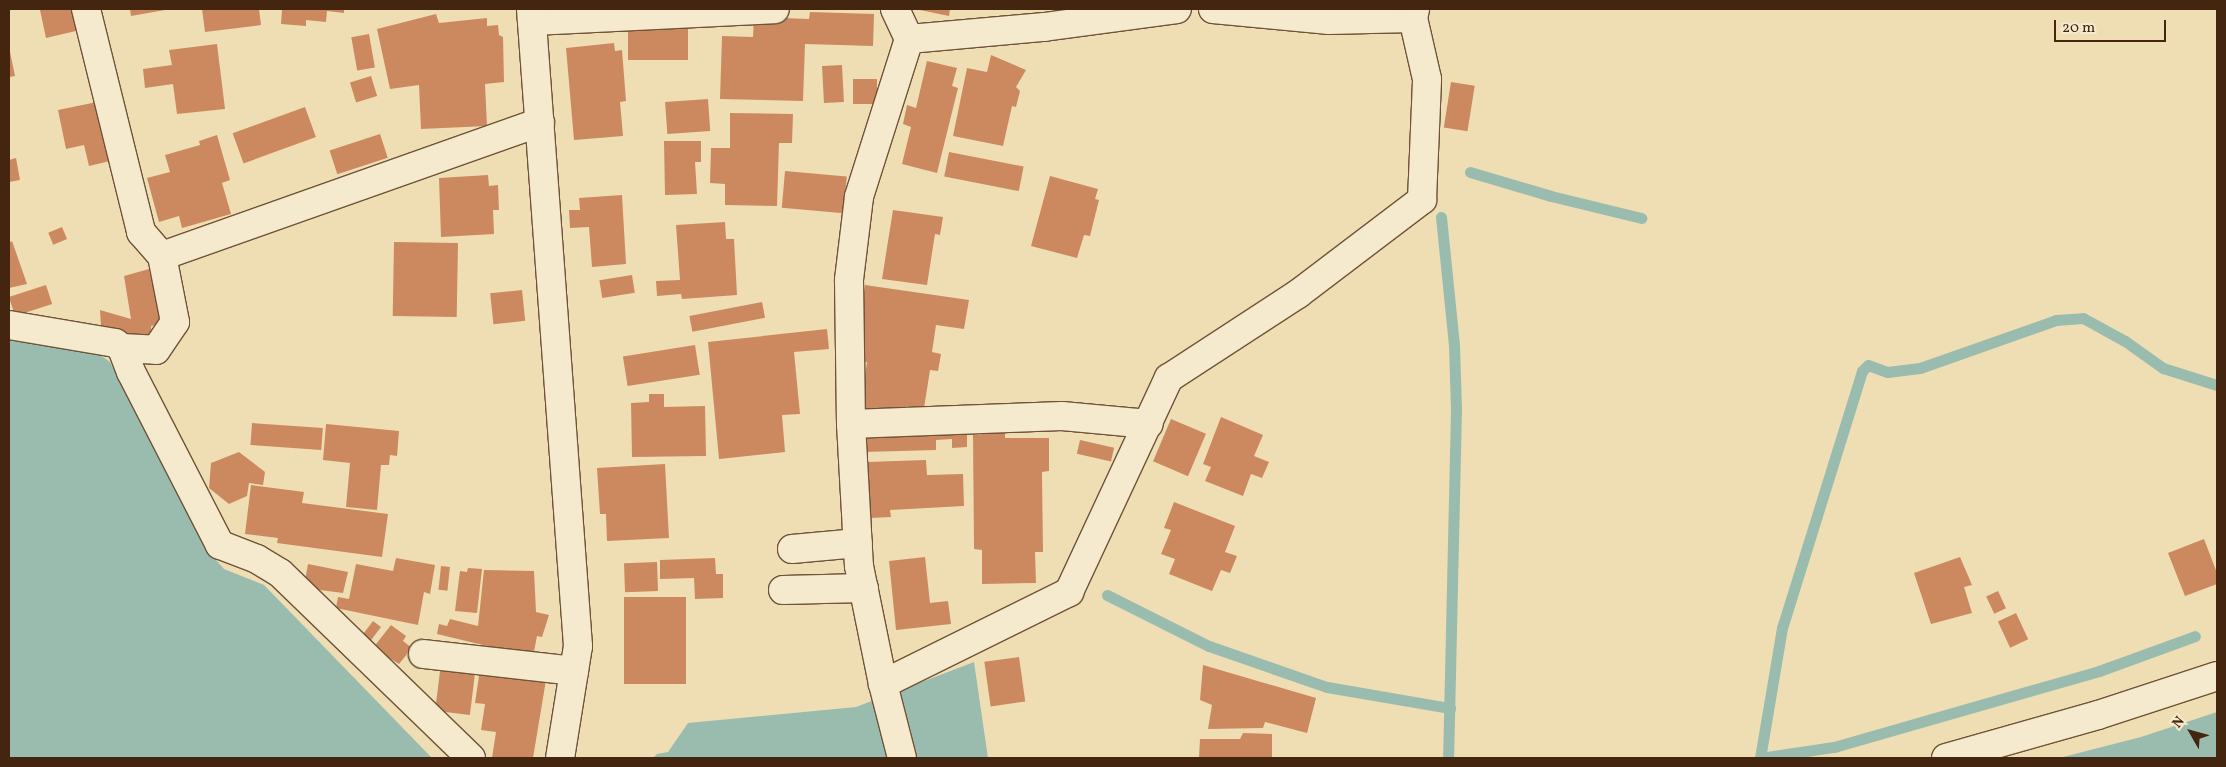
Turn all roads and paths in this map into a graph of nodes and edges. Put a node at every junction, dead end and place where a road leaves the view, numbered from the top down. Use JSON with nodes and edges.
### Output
{"nodes":[{"id":1,"x":86,"y":9,"type":"edge"},
{"id":2,"x":775,"y":9,"type":"edge"},
{"id":3,"x":895,"y":9,"type":"edge"},
{"id":4,"x":1177,"y":9,"type":"edge"},
{"id":5,"x":1213,"y":9,"type":"edge"},
{"id":6,"x":1414,"y":13,"type":"edge"},
{"id":7,"x":531,"y":15,"type":"edge"},
{"id":8,"x":1002,"y":20,"type":"edge"},
{"id":9,"x":909,"y":39,"type":"junction"},
{"id":10,"x":540,"y":122,"type":"junction"},
{"id":11,"x":162,"y":256,"type":"junction"},
{"id":12,"x":9,"y":325,"type":"edge"},
{"id":13,"x":122,"y":348,"type":"junction"},
{"id":14,"x":851,"y":424,"type":"junction"},
{"id":15,"x":1149,"y":424,"type":"junction"},
{"id":16,"x":858,"y":543,"type":"junction"},
{"id":17,"x":792,"y":549,"type":"dead end"},
{"id":18,"x":864,"y":588,"type":"junction"},
{"id":19,"x":783,"y":590,"type":"dead end"},
{"id":20,"x":423,"y":654,"type":"dead end"},
{"id":21,"x":574,"y":672,"type":"junction"},
{"id":22,"x":2217,"y":676,"type":"edge"},
{"id":23,"x":883,"y":684,"type":"junction"},
{"id":24,"x":470,"y":758,"type":"edge"},
{"id":25,"x":560,"y":758,"type":"edge"},
{"id":26,"x":902,"y":758,"type":"edge"},
{"id":27,"x":1946,"y":758,"type":"edge"}],
"edges":[{"from":1,"to":11,"type":"street"},
{"from":2,"to":7,"type":"street"},
{"from":3,"to":9,"type":"street"},
{"from":4,"to":8,"type":"street"},
{"from":5,"to":6,"type":"street"},
{"from":6,"to":15,"type":"street"},
{"from":7,"to":10,"type":"street"},
{"from":8,"to":9,"type":"street"},
{"from":9,"to":14,"type":"street"},
{"from":10,"to":11,"type":"street"},
{"from":10,"to":21,"type":"street"},
{"from":11,"to":13,"type":"street"},
{"from":12,"to":13,"type":"street"},
{"from":13,"to":24,"type":"street"},
{"from":14,"to":15,"type":"street"},
{"from":14,"to":16,"type":"street"},
{"from":15,"to":23,"type":"street"},
{"from":16,"to":17,"type":"street"},
{"from":16,"to":18,"type":"street"},
{"from":18,"to":19,"type":"street"},
{"from":18,"to":23,"type":"street"},
{"from":20,"to":21,"type":"street"},
{"from":21,"to":25,"type":"street"},
{"from":22,"to":27,"type":"street"},
{"from":23,"to":26,"type":"street"}]}
